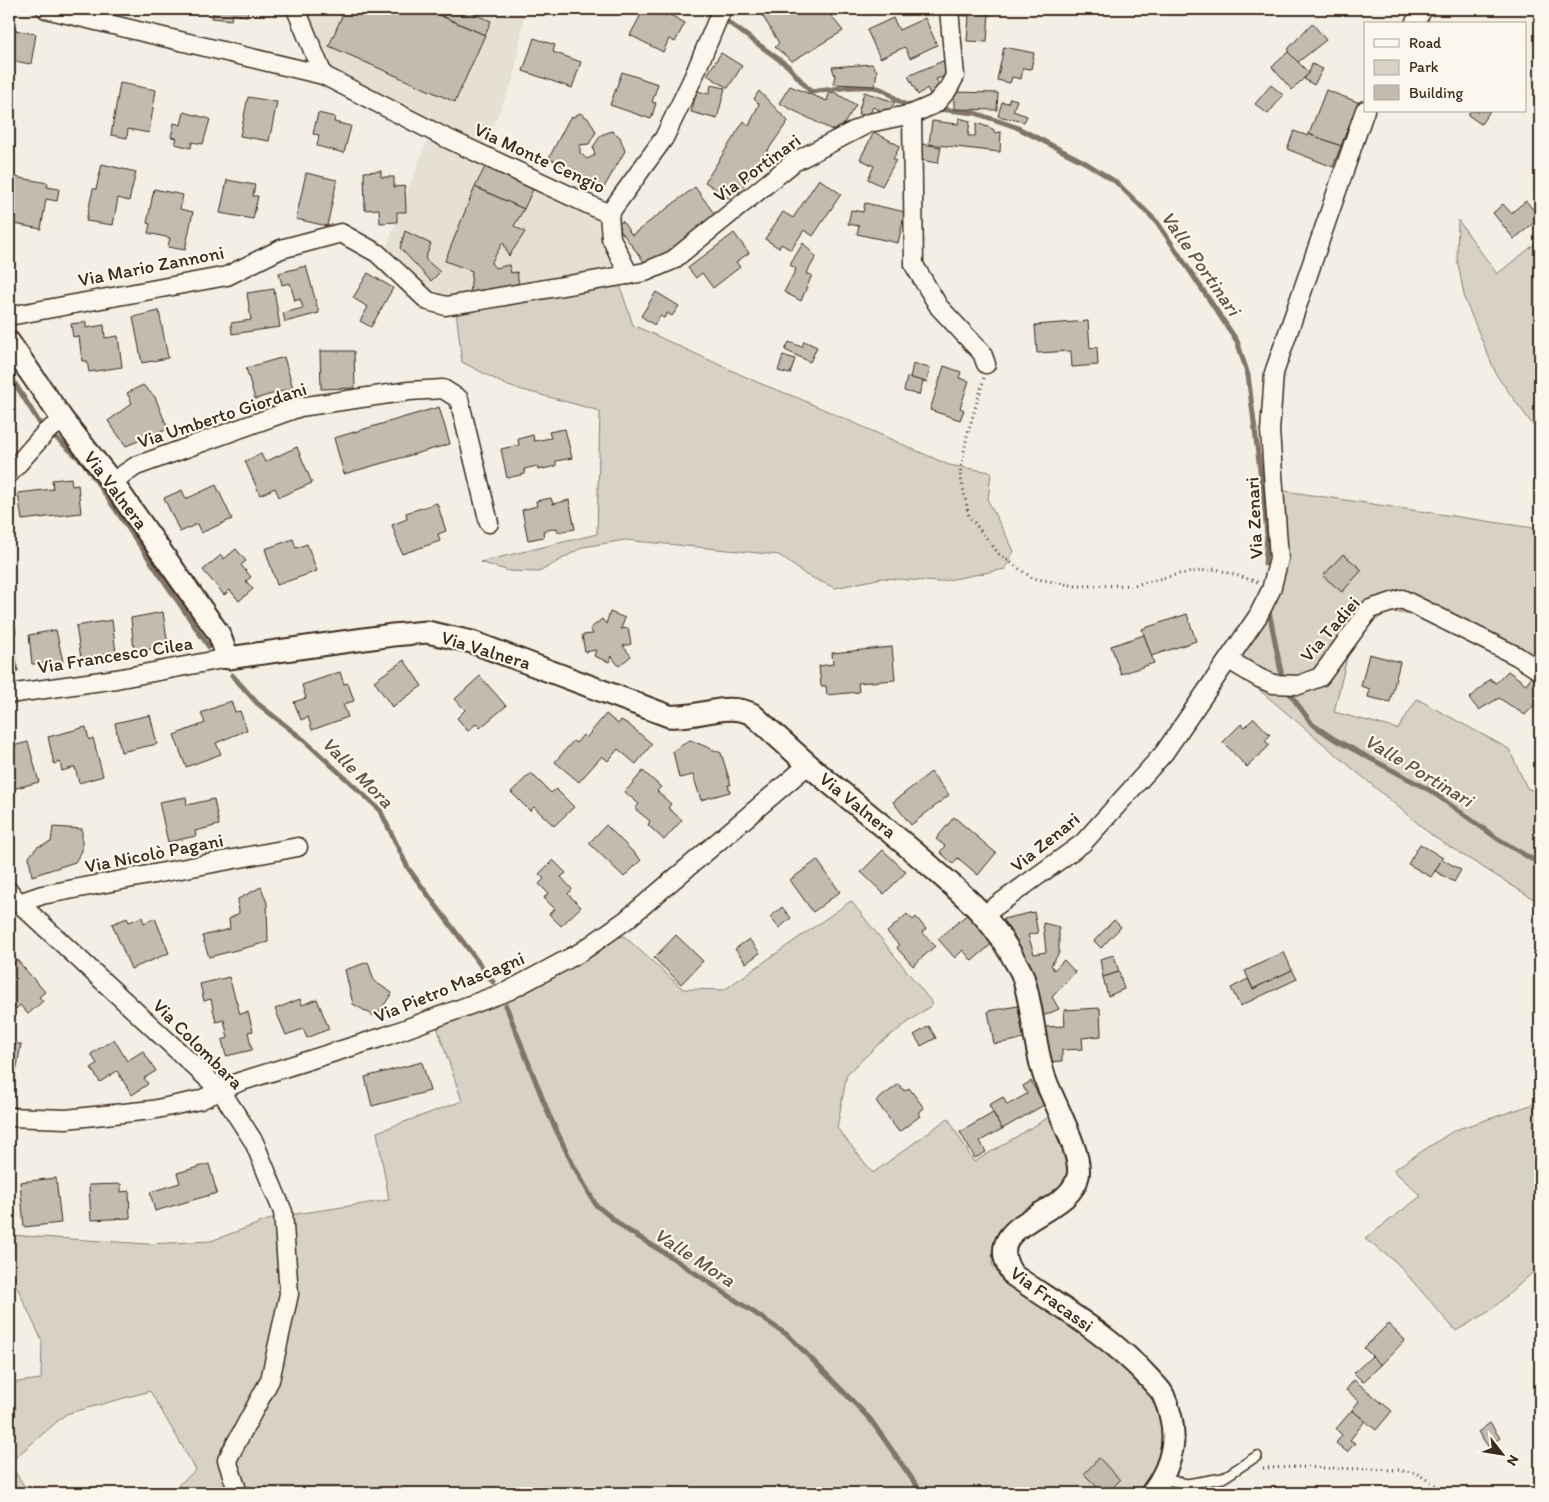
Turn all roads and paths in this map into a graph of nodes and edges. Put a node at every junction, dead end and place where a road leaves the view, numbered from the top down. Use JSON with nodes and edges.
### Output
{"nodes":[{"id":1,"x":46,"y":9,"type":"edge"},
{"id":2,"x":296,"y":9,"type":"edge"},
{"id":3,"x":722,"y":9,"type":"edge"},
{"id":4,"x":949,"y":9,"type":"edge"},
{"id":5,"x":1423,"y":9,"type":"edge"},
{"id":6,"x":1415,"y":22,"type":"edge"},
{"id":7,"x":323,"y":75,"type":"junction"},
{"id":8,"x":1364,"y":112,"type":"edge"},
{"id":9,"x":912,"y":114,"type":"junction"},
{"id":10,"x":609,"y":214,"type":"junction"},
{"id":11,"x":629,"y":276,"type":"junction"},
{"id":12,"x":569,"y":284,"type":"joint"},
{"id":13,"x":9,"y":316,"type":"edge"},
{"id":14,"x":9,"y":342,"type":"edge"},
{"id":15,"x":986,"y":364,"type":"joint"},
{"id":16,"x":63,"y":420,"type":"junction"},
{"id":17,"x":9,"y":474,"type":"edge"},
{"id":18,"x":112,"y":482,"type":"junction"},
{"id":19,"x":489,"y":523,"type":"dead end"},
{"id":20,"x":1271,"y":590,"type":"junction"},
{"id":21,"x":228,"y":658,"type":"junction"},
{"id":22,"x":1229,"y":660,"type":"junction"},
{"id":23,"x":1540,"y":671,"type":"edge"},
{"id":24,"x":9,"y":694,"type":"edge"},
{"id":25,"x":808,"y":765,"type":"junction"},
{"id":26,"x":298,"y":847,"type":"dead end"},
{"id":27,"x":14,"y":897,"type":"edge"},
{"id":28,"x":985,"y":914,"type":"junction"},
{"id":29,"x":221,"y":1091,"type":"junction"},
{"id":30,"x":9,"y":1117,"type":"edge"},
{"id":31,"x":1257,"y":1456,"type":"dead end"},
{"id":32,"x":1258,"y":1470,"type":"dead end"},
{"id":33,"x":1157,"y":1486,"type":"edge"},
{"id":34,"x":238,"y":1493,"type":"edge"},
{"id":35,"x":1445,"y":1493,"type":"edge"}],
"edges":[{"from":1,"to":7,"type":"street","name":"Via Monte Cengio"},
{"from":2,"to":7,"type":"street"},
{"from":3,"to":10,"type":"street","name":"Via Monte Cengio"},
{"from":4,"to":9,"type":"street","name":"Via Portinari"},
{"from":5,"to":6,"type":"street"},
{"from":7,"to":10,"type":"street","name":"Via Monte Cengio"},
{"from":8,"to":20,"type":"street","name":"Via Zenari"},
{"from":9,"to":11,"type":"street","name":"Via Portinari"},
{"from":9,"to":15,"type":"street"},
{"from":10,"to":11,"type":"street"},
{"from":11,"to":12,"type":"street","name":"Via Portinari"},
{"from":12,"to":13,"type":"street","name":"Via Mario Zannoni"},
{"from":14,"to":16,"type":"street","name":"Via Valnera"},
{"from":15,"to":20,"type":"path"},
{"from":16,"to":17,"type":"street"},
{"from":16,"to":18,"type":"street","name":"Via Valnera"},
{"from":18,"to":19,"type":"street","name":"Via Umberto Giordani"},
{"from":18,"to":21,"type":"street","name":"Via Valnera"},
{"from":20,"to":22,"type":"street","name":"Via Zenari"},
{"from":21,"to":24,"type":"street","name":"Via Francesco Cilea"},
{"from":21,"to":25,"type":"street","name":"Via Valnera"},
{"from":22,"to":23,"type":"street","name":"Via Tadiei"},
{"from":22,"to":28,"type":"street","name":"Via Zenari"},
{"from":25,"to":28,"type":"street","name":"Via Valnera"},
{"from":25,"to":29,"type":"street","name":"Via Pietro Mascagni"},
{"from":26,"to":27,"type":"street","name":"Via Nicolò Pagani"},
{"from":27,"to":29,"type":"street","name":"Via Colombara"},
{"from":28,"to":33,"type":"street","name":"Via Fracassi"},
{"from":29,"to":30,"type":"street","name":"Via Pietro Mascagni"},
{"from":29,"to":34,"type":"street","name":"Via Colombara"},
{"from":31,"to":33,"type":"lane"},
{"from":32,"to":35,"type":"path"}]}
